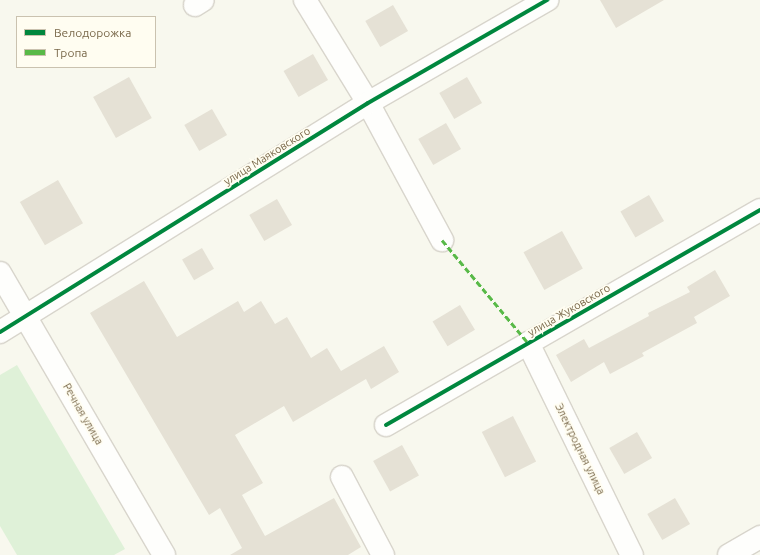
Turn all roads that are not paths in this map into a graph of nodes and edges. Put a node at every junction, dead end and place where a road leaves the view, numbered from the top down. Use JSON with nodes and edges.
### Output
{"nodes":[{"id":1,"x":305,"y":0,"type":"edge"},
{"id":2,"x":547,"y":0,"type":"edge"},
{"id":3,"x":368,"y":104,"type":"junction"},
{"id":4,"x":760,"y":210,"type":"edge"},
{"id":5,"x":442,"y":240,"type":"dead end"},
{"id":6,"x":0,"y":273,"type":"edge"},
{"id":7,"x":27,"y":317,"type":"junction"},
{"id":8,"x":0,"y":332,"type":"edge"},
{"id":9,"x":528,"y":343,"type":"junction"},
{"id":10,"x":386,"y":425,"type":"dead end"},
{"id":11,"x":342,"y":477,"type":"dead end"},
{"id":12,"x":760,"y":537,"type":"edge"},
{"id":13,"x":163,"y":554,"type":"edge"},
{"id":14,"x":383,"y":555,"type":"edge"},
{"id":15,"x":632,"y":555,"type":"edge"},
{"id":16,"x":729,"y":555,"type":"edge"}],
"edges":[{"from":1,"to":3,"type":"street"},
{"from":2,"to":3,"type":"street","name":"улица Маяковского"},
{"from":3,"to":5,"type":"street"},
{"from":3,"to":7,"type":"street","name":"улица Маяковского"},
{"from":4,"to":9,"type":"street","name":"улица Жуковского"},
{"from":6,"to":7,"type":"street","name":"Речная улица"},
{"from":7,"to":8,"type":"street","name":"улица Маяковского"},
{"from":7,"to":13,"type":"street","name":"Речная улица"},
{"from":9,"to":10,"type":"street","name":"улица Жуковского"},
{"from":9,"to":15,"type":"street","name":"Электродная улица"},
{"from":11,"to":14,"type":"street"},
{"from":12,"to":16,"type":"street"}]}
